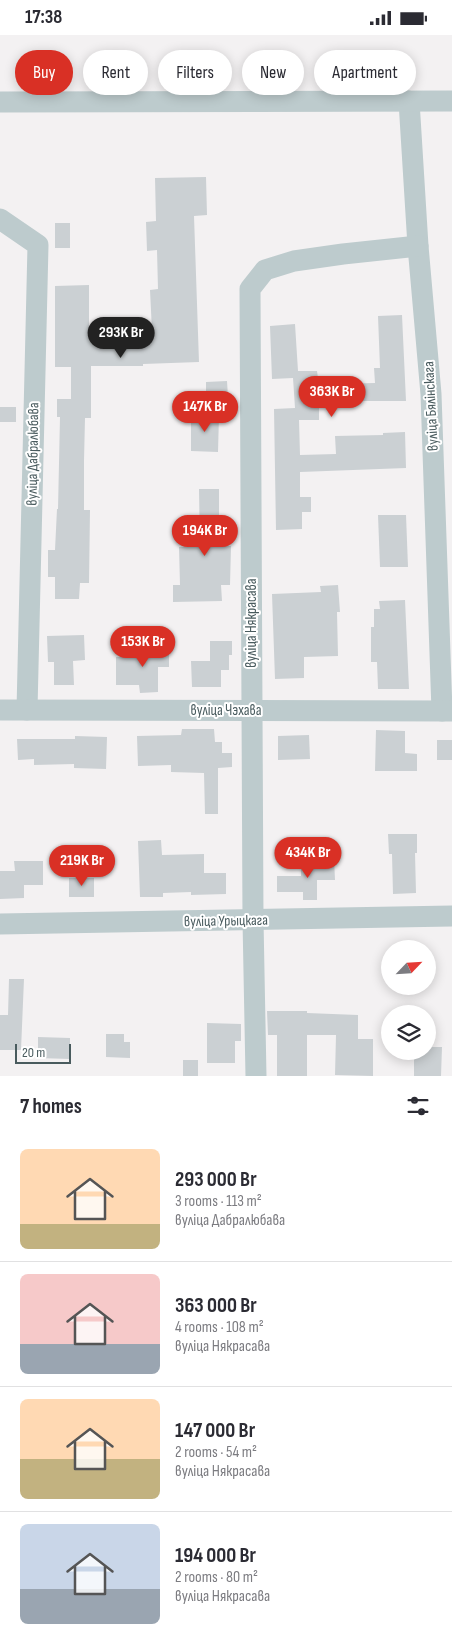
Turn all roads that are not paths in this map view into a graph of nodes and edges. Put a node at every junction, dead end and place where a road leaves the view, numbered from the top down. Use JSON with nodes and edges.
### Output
{"nodes":[{"id":1,"x":409,"y":101,"type":"junction"},
{"id":2,"x":452,"y":101,"type":"edge"},
{"id":3,"x":0,"y":102,"type":"edge"},
{"id":4,"x":0,"y":219,"type":"edge"},
{"id":5,"x":418,"y":246,"type":"junction"},
{"id":6,"x":0,"y":710,"type":"edge"},
{"id":7,"x":27,"y":710,"type":"junction"},
{"id":8,"x":252,"y":710,"type":"junction"},
{"id":9,"x":447,"y":711,"type":"edge"},
{"id":10,"x":452,"y":916,"type":"edge"},
{"id":11,"x":253,"y":920,"type":"junction"},
{"id":12,"x":0,"y":924,"type":"edge"},
{"id":13,"x":256,"y":1076,"type":"edge"}],
"edges":[{"from":1,"to":2,"type":"street"},
{"from":1,"to":3,"type":"street"},
{"from":1,"to":5,"type":"street","name":"вуліца Бялінскага"},
{"from":4,"to":7,"type":"street","name":"вуліца Дабралюбава"},
{"from":5,"to":8,"type":"street","name":"вуліца Някрасава"},
{"from":5,"to":9,"type":"street","name":"вуліца Бялінскага"},
{"from":6,"to":7,"type":"street","name":"вуліца Чэхава"},
{"from":7,"to":8,"type":"street","name":"вуліца Чэхава"},
{"from":8,"to":9,"type":"street","name":"вуліца Чэхава"},
{"from":8,"to":11,"type":"street","name":"вуліца Някрасава"},
{"from":10,"to":11,"type":"street","name":"вуліца Урыцкага"},
{"from":11,"to":12,"type":"street","name":"вуліца Урыцкага"},
{"from":11,"to":13,"type":"street","name":"вуліца Някрасава"}]}
